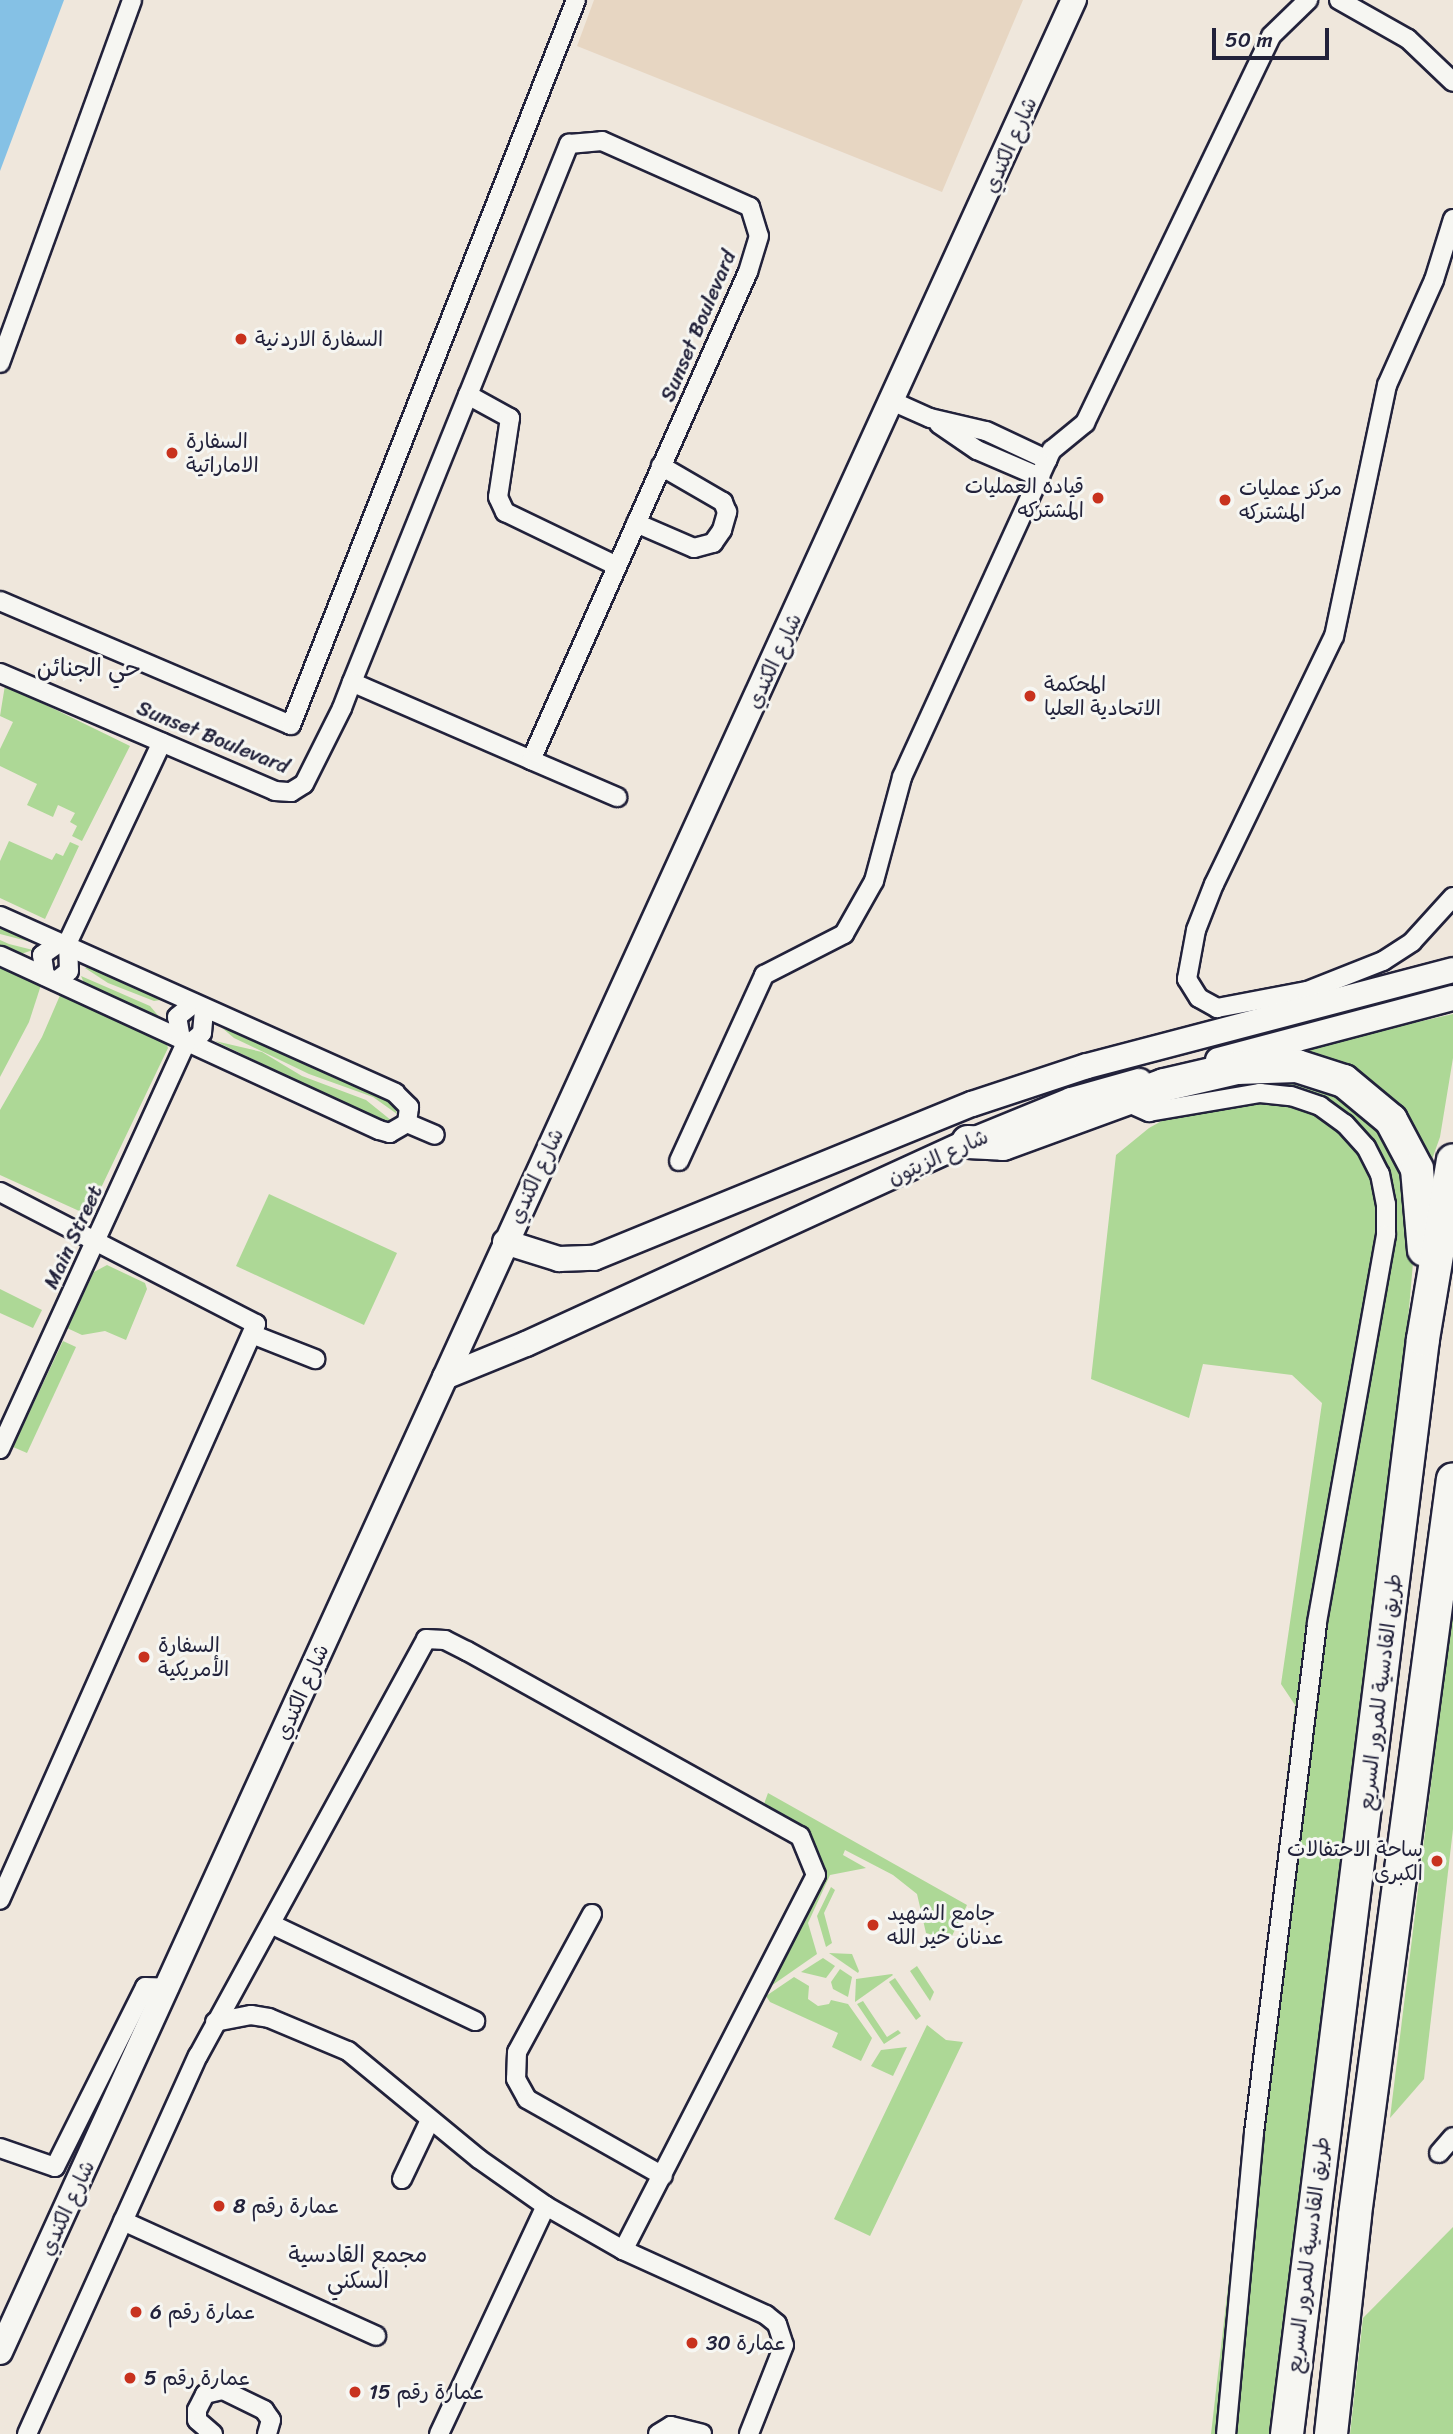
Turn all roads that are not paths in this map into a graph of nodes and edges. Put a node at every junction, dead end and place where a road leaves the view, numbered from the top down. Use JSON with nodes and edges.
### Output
{"nodes":[{"id":1,"x":132,"y":0,"type":"edge"},
{"id":2,"x":576,"y":0,"type":"edge"},
{"id":3,"x":1074,"y":0,"type":"edge"},
{"id":4,"x":1308,"y":0,"type":"edge"},
{"id":5,"x":1339,"y":0,"type":"edge"},
{"id":6,"x":1453,"y":82,"type":"edge"},
{"id":7,"x":1453,"y":219,"type":"edge"},
{"id":8,"x":0,"y":363,"type":"edge"},
{"id":9,"x":468,"y":395,"type":"junction"},
{"id":10,"x":894,"y":402,"type":"junction"},
{"id":11,"x":930,"y":418,"type":"junction"},
{"id":12,"x":1048,"y":460,"type":"junction"},
{"id":13,"x":662,"y":466,"type":"junction"},
{"id":14,"x":1040,"y":477,"type":"junction"},
{"id":15,"x":636,"y":523,"type":"junction"},
{"id":16,"x":617,"y":566,"type":"junction"},
{"id":17,"x":0,"y":601,"type":"edge"},
{"id":18,"x":0,"y":673,"type":"edge"},
{"id":19,"x":352,"y":682,"type":"junction"},
{"id":20,"x":162,"y":742,"type":"junction"},
{"id":21,"x":531,"y":760,"type":"junction"},
{"id":22,"x":617,"y":797,"type":"dead end"},
{"id":23,"x":1453,"y":897,"type":"edge"},
{"id":24,"x":0,"y":916,"type":"edge"},
{"id":25,"x":64,"y":945,"type":"junction"},
{"id":26,"x":0,"y":956,"type":"edge"},
{"id":27,"x":1453,"y":970,"type":"edge"},
{"id":28,"x":50,"y":979,"type":"junction"},
{"id":29,"x":1453,"y":999,"type":"edge"},
{"id":30,"x":199,"y":1005,"type":"junction"},
{"id":31,"x":185,"y":1042,"type":"junction"},
{"id":32,"x":1087,"y":1066,"type":"junction"},
{"id":33,"x":1104,"y":1100,"type":"junction"},
{"id":34,"x":407,"y":1122,"type":"junction"},
{"id":35,"x":435,"y":1135,"type":"dead end"},
{"id":36,"x":968,"y":1142,"type":"joint"},
{"id":37,"x":1453,"y":1160,"type":"edge"},
{"id":38,"x":679,"y":1161,"type":"dead end"},
{"id":39,"x":0,"y":1192,"type":"edge"},
{"id":40,"x":97,"y":1239,"type":"junction"},
{"id":41,"x":506,"y":1242,"type":"junction"},
{"id":42,"x":254,"y":1335,"type":"junction"},
{"id":43,"x":1423,"y":1339,"type":"junction"},
{"id":44,"x":315,"y":1359,"type":"dead end"},
{"id":45,"x":445,"y":1377,"type":"junction"},
{"id":46,"x":0,"y":1449,"type":"edge"},
{"id":47,"x":1453,"y":1479,"type":"edge"},
{"id":48,"x":0,"y":1899,"type":"edge"},
{"id":49,"x":592,"y":1914,"type":"dead end"},
{"id":50,"x":273,"y":1925,"type":"junction"},
{"id":51,"x":169,"y":1988,"type":"junction"},
{"id":52,"x":475,"y":2021,"type":"dead end"},
{"id":53,"x":215,"y":2022,"type":"junction"},
{"id":54,"x":430,"y":2120,"type":"junction"},
{"id":55,"x":1453,"y":2137,"type":"edge"},
{"id":56,"x":0,"y":2148,"type":"edge"},
{"id":57,"x":1439,"y":2153,"type":"dead end"},
{"id":58,"x":663,"y":2176,"type":"junction"},
{"id":59,"x":402,"y":2179,"type":"dead end"},
{"id":60,"x":546,"y":2206,"type":"junction"},
{"id":61,"x":123,"y":2221,"type":"junction"},
{"id":62,"x":623,"y":2250,"type":"junction"},
{"id":63,"x":376,"y":2336,"type":"dead end"},
{"id":64,"x":0,"y":2352,"type":"edge"},
{"id":65,"x":193,"y":2427,"type":"edge"},
{"id":66,"x":27,"y":2434,"type":"edge"},
{"id":67,"x":213,"y":2434,"type":"edge"},
{"id":68,"x":267,"y":2434,"type":"edge"},
{"id":69,"x":439,"y":2434,"type":"edge"},
{"id":70,"x":657,"y":2434,"type":"edge"},
{"id":71,"x":702,"y":2434,"type":"edge"},
{"id":72,"x":749,"y":2434,"type":"edge"},
{"id":73,"x":1226,"y":2434,"type":"edge"},
{"id":74,"x":1287,"y":2434,"type":"edge"},
{"id":75,"x":1331,"y":2434,"type":"edge"}],
"edges":[{"from":1,"to":8,"type":"street"},
{"from":2,"to":17,"type":"street"},
{"from":3,"to":10,"type":"street","name":"شارع الكندي"},
{"from":4,"to":12,"type":"street"},
{"from":5,"to":6,"type":"street"},
{"from":7,"to":23,"type":"street"},
{"from":9,"to":13,"type":"street","name":"Sunset Boulevard"},
{"from":9,"to":16,"type":"street"},
{"from":9,"to":19,"type":"street","name":"Sunset Boulevard"},
{"from":10,"to":11,"type":"street"},
{"from":10,"to":41,"type":"street","name":"شارع الكندي"},
{"from":11,"to":12,"type":"street"},
{"from":11,"to":14,"type":"street"},
{"from":12,"to":14,"type":"street"},
{"from":13,"to":15,"type":"street","name":"Sunset Boulevard"},
{"from":13,"to":15,"type":"street"},
{"from":14,"to":38,"type":"street"},
{"from":15,"to":16,"type":"street","name":"Sunset Boulevard"},
{"from":16,"to":21,"type":"street","name":"Sunset Boulevard"},
{"from":18,"to":20,"type":"street","name":"Sunset Boulevard"},
{"from":19,"to":20,"type":"street","name":"Sunset Boulevard"},
{"from":19,"to":21,"type":"street"},
{"from":20,"to":25,"type":"street"},
{"from":21,"to":22,"type":"street"},
{"from":24,"to":25,"type":"street"},
{"from":25,"to":28,"type":"street"},
{"from":25,"to":28,"type":"street"},
{"from":25,"to":30,"type":"street"},
{"from":26,"to":28,"type":"street"},
{"from":27,"to":32,"type":"street","name":"شارع الزيتون"},
{"from":28,"to":31,"type":"street"},
{"from":29,"to":33,"type":"street"},
{"from":30,"to":31,"type":"street"},
{"from":30,"to":31,"type":"street"},
{"from":30,"to":34,"type":"street"},
{"from":31,"to":34,"type":"street"},
{"from":31,"to":40,"type":"street","name":"Main Street"},
{"from":32,"to":33,"type":"street"},
{"from":32,"to":41,"type":"street","name":"شارع الزيتون"},
{"from":33,"to":36,"type":"highway"},
{"from":33,"to":43,"type":"highway"},
{"from":33,"to":73,"type":"street"},
{"from":34,"to":35,"type":"street"},
{"from":36,"to":45,"type":"street","name":"شارع الزيتون"},
{"from":37,"to":43,"type":"highway","name":"طريق القادسية للمرور السريع"},
{"from":39,"to":40,"type":"street"},
{"from":40,"to":42,"type":"street"},
{"from":40,"to":46,"type":"street","name":"Main Street"},
{"from":41,"to":45,"type":"street","name":"شارع الكندي"},
{"from":42,"to":44,"type":"street"},
{"from":42,"to":48,"type":"street"},
{"from":43,"to":74,"type":"highway","name":"طريق القادسية للمرور السريع"},
{"from":45,"to":51,"type":"street","name":"شارع الكندي"},
{"from":47,"to":75,"type":"highway","name":"طريق القادسية للمرور السريع"},
{"from":49,"to":58,"type":"street"},
{"from":50,"to":52,"type":"street"},
{"from":50,"to":53,"type":"street"},
{"from":50,"to":58,"type":"street"},
{"from":51,"to":56,"type":"street"},
{"from":51,"to":64,"type":"street","name":"شارع الكندي"},
{"from":53,"to":54,"type":"street"},
{"from":53,"to":61,"type":"street"},
{"from":54,"to":59,"type":"street"},
{"from":54,"to":60,"type":"street"},
{"from":55,"to":57,"type":"street"},
{"from":58,"to":62,"type":"street"},
{"from":60,"to":62,"type":"street"},
{"from":60,"to":69,"type":"street"},
{"from":61,"to":63,"type":"street"},
{"from":61,"to":66,"type":"street"},
{"from":62,"to":72,"type":"street"},
{"from":65,"to":67,"type":"street"},
{"from":65,"to":68,"type":"street"},
{"from":70,"to":71,"type":"street"}]}
